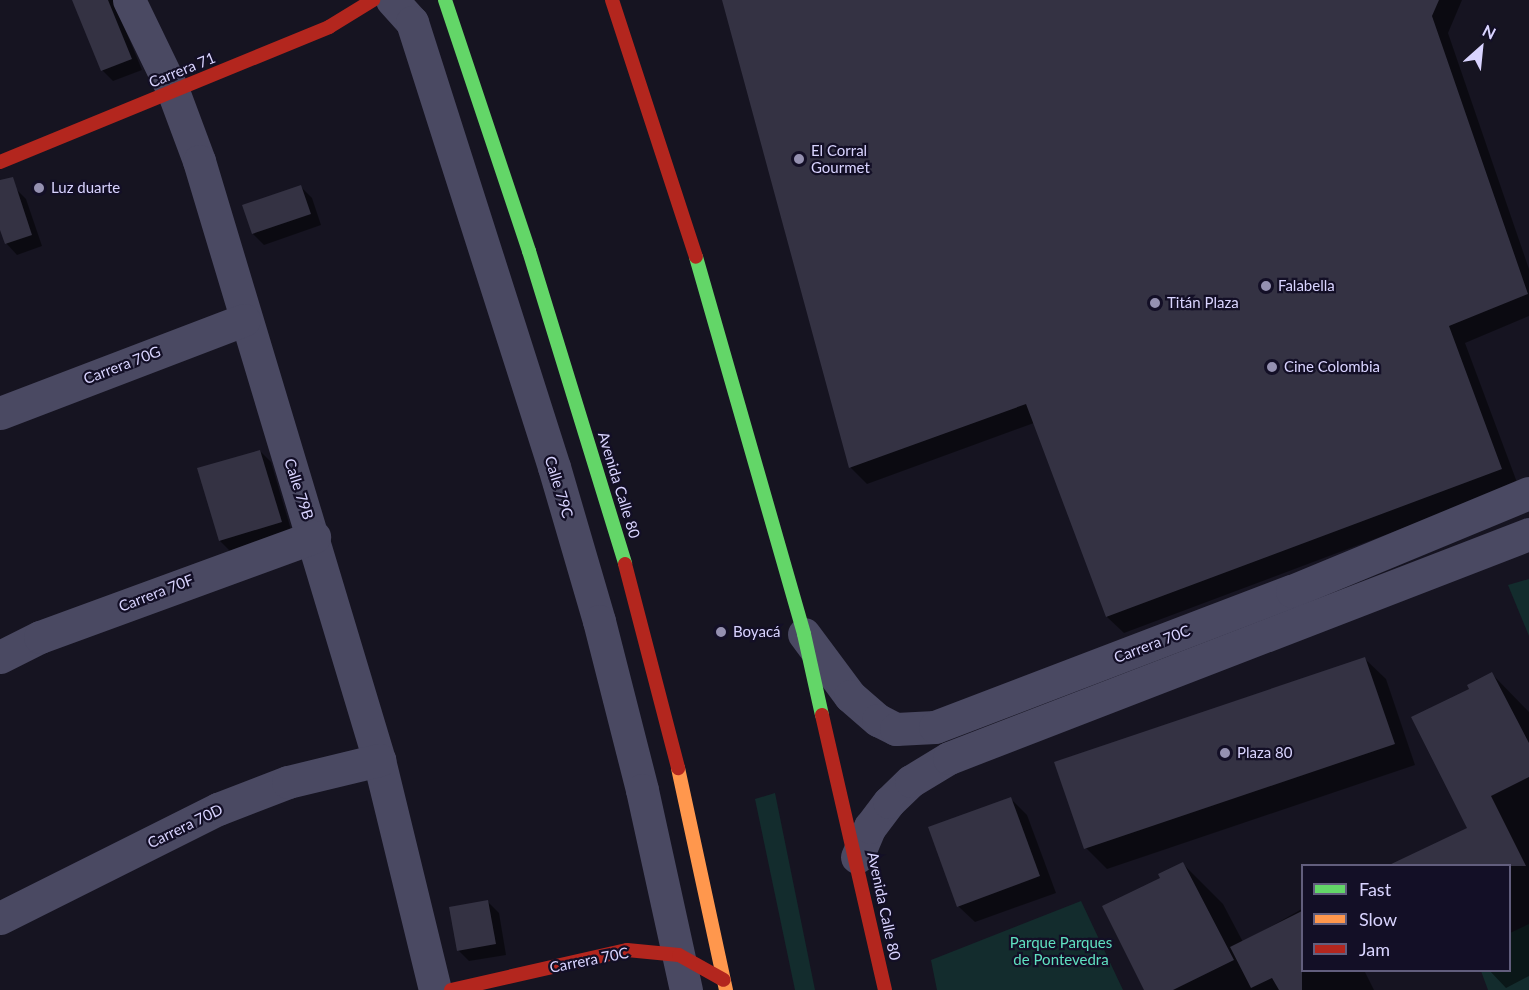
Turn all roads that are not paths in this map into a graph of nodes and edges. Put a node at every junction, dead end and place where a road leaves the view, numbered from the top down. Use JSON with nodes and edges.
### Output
{"nodes":[{"id":1,"x":129,"y":0,"type":"edge"},
{"id":2,"x":373,"y":0,"type":"edge"},
{"id":3,"x":392,"y":0,"type":"edge"},
{"id":4,"x":445,"y":0,"type":"edge"},
{"id":5,"x":614,"y":0,"type":"edge"},
{"id":6,"x":173,"y":91,"type":"junction"},
{"id":7,"x":0,"y":162,"type":"edge"},
{"id":8,"x":244,"y":320,"type":"junction"},
{"id":9,"x":0,"y":413,"type":"edge"},
{"id":10,"x":1529,"y":493,"type":"edge"},
{"id":11,"x":1529,"y":534,"type":"edge"},
{"id":12,"x":314,"y":537,"type":"junction"},
{"id":13,"x":804,"y":634,"type":"junction"},
{"id":14,"x":0,"y":657,"type":"edge"},
{"id":15,"x":379,"y":760,"type":"junction"},
{"id":16,"x":856,"y":857,"type":"junction"},
{"id":17,"x":0,"y":918,"type":"edge"},
{"id":18,"x":679,"y":955,"type":"junction"},
{"id":19,"x":725,"y":985,"type":"edge"},
{"id":20,"x":435,"y":990,"type":"edge"},
{"id":21,"x":451,"y":990,"type":"edge"},
{"id":22,"x":686,"y":990,"type":"edge"},
{"id":23,"x":885,"y":990,"type":"edge"}],
"edges":[{"from":1,"to":6,"type":"street","name":"Calle 79B"},
{"from":2,"to":6,"type":"main road","name":"Carrera 71"},
{"from":3,"to":18,"type":"street","name":"Calle 79C"},
{"from":4,"to":19,"type":"main road","name":"Avenida Calle 80"},
{"from":5,"to":13,"type":"main road","name":"Avenida Calle 80"},
{"from":6,"to":7,"type":"main road","name":"Carrera 71"},
{"from":6,"to":8,"type":"street","name":"Calle 79B"},
{"from":8,"to":9,"type":"street","name":"Carrera 70G"},
{"from":8,"to":12,"type":"street","name":"Calle 79B"},
{"from":10,"to":13,"type":"street","name":"Carrera 70C"},
{"from":11,"to":16,"type":"street"},
{"from":12,"to":14,"type":"street","name":"Carrera 70F"},
{"from":12,"to":15,"type":"street","name":"Calle 79B"},
{"from":13,"to":16,"type":"main road","name":"Avenida Calle 80"},
{"from":15,"to":17,"type":"street","name":"Carrera 70D"},
{"from":15,"to":20,"type":"street","name":"Calle 79B"},
{"from":16,"to":23,"type":"main road","name":"Avenida Calle 80"},
{"from":18,"to":19,"type":"main road","name":"Carrera 70C"},
{"from":18,"to":21,"type":"main road","name":"Carrera 70C"},
{"from":18,"to":22,"type":"street","name":"Calle 79C"}]}
